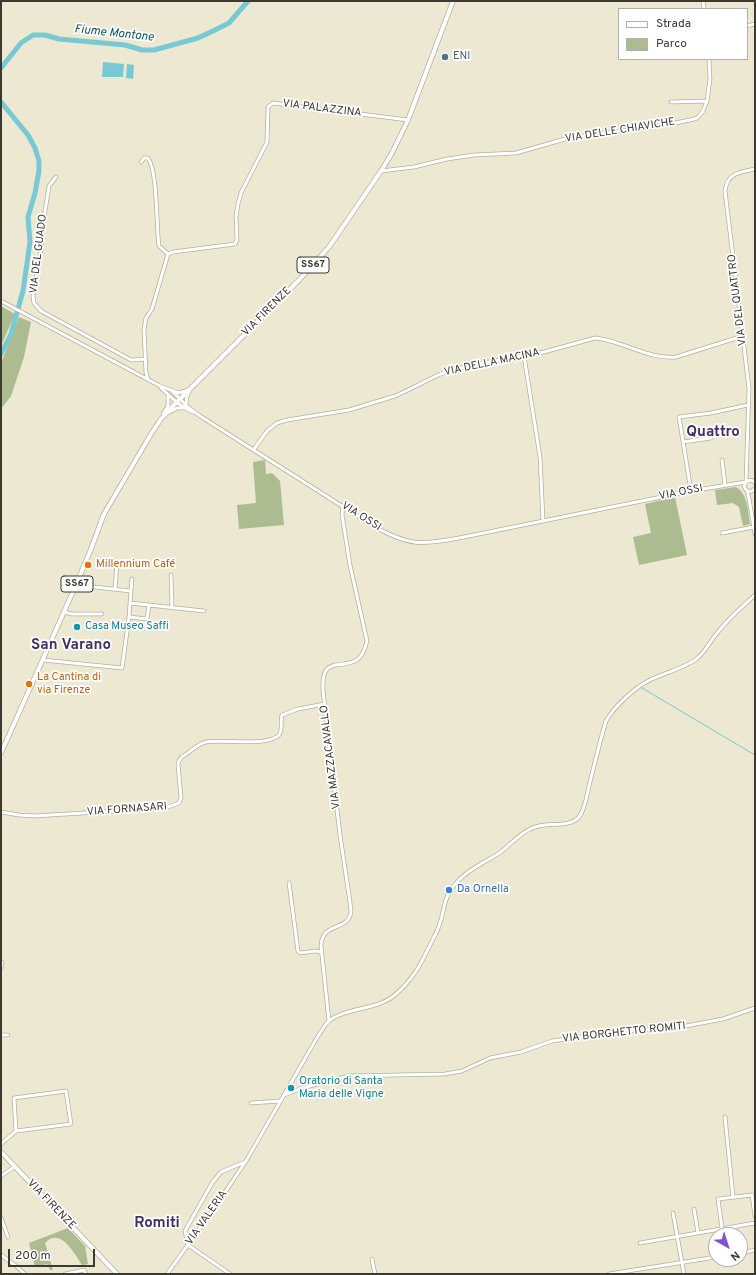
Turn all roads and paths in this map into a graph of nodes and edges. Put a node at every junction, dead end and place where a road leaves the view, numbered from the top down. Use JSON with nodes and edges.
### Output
{"nodes":[{"id":1,"x":453,"y":1,"type":"edge"},
{"id":2,"x":709,"y":60,"type":"edge"},
{"id":3,"x":707,"y":101,"type":"junction"},
{"id":4,"x":671,"y":102,"type":"dead end"},
{"id":5,"x":408,"y":120,"type":"junction"},
{"id":6,"x":141,"y":162,"type":"dead end"},
{"id":7,"x":755,"y":169,"type":"edge"},
{"id":8,"x":381,"y":171,"type":"junction"},
{"id":9,"x":56,"y":177,"type":"dead end"},
{"id":10,"x":168,"y":254,"type":"junction"},
{"id":11,"x":1,"y":301,"type":"edge"},
{"id":12,"x":743,"y":336,"type":"junction"},
{"id":13,"x":524,"y":356,"type":"junction"},
{"id":14,"x":145,"y":359,"type":"junction"},
{"id":15,"x":148,"y":379,"type":"junction"},
{"id":16,"x":160,"y":386,"type":"junction"},
{"id":17,"x":191,"y":389,"type":"junction"},
{"id":18,"x":173,"y":392,"type":"junction"},
{"id":19,"x":168,"y":396,"type":"junction"},
{"id":20,"x":180,"y":399,"type":"junction"},
{"id":21,"x":177,"y":402,"type":"junction"},
{"id":22,"x":186,"y":404,"type":"junction"},
{"id":23,"x":748,"y":405,"type":"junction"},
{"id":24,"x":184,"y":408,"type":"junction"},
{"id":25,"x":200,"y":416,"type":"junction"},
{"id":26,"x":160,"y":419,"type":"junction"},
{"id":27,"x":711,"y":438,"type":"dead end"},
{"id":28,"x":683,"y":442,"type":"junction"},
{"id":29,"x":254,"y":450,"type":"junction"},
{"id":30,"x":722,"y":460,"type":"dead end"},
{"id":31,"x":752,"y":481,"type":"edge"},
{"id":32,"x":736,"y":484,"type":"junction"},
{"id":33,"x":725,"y":485,"type":"junction"},
{"id":34,"x":746,"y":489,"type":"junction"},
{"id":35,"x":754,"y":489,"type":"edge"},
{"id":36,"x":691,"y":491,"type":"junction"},
{"id":37,"x":750,"y":499,"type":"junction"},
{"id":38,"x":343,"y":506,"type":"junction"},
{"id":39,"x":542,"y":521,"type":"junction"},
{"id":40,"x":754,"y":527,"type":"junction"},
{"id":41,"x":722,"y":533,"type":"dead end"},
{"id":42,"x":755,"y":534,"type":"edge"},
{"id":43,"x":117,"y":563,"type":"dead end"},
{"id":44,"x":171,"y":575,"type":"dead end"},
{"id":45,"x":132,"y":579,"type":"dead end"},
{"id":46,"x":76,"y":585,"type":"junction"},
{"id":47,"x":115,"y":589,"type":"junction"},
{"id":48,"x":131,"y":591,"type":"junction"},
{"id":49,"x":755,"y":596,"type":"edge"},
{"id":50,"x":130,"y":603,"type":"junction"},
{"id":51,"x":149,"y":605,"type":"junction"},
{"id":52,"x":172,"y":608,"type":"junction"},
{"id":53,"x":204,"y":611,"type":"dead end"},
{"id":54,"x":64,"y":612,"type":"junction"},
{"id":55,"x":102,"y":614,"type":"dead end"},
{"id":56,"x":129,"y":617,"type":"junction"},
{"id":57,"x":43,"y":660,"type":"junction"},
{"id":58,"x":325,"y":704,"type":"junction"},
{"id":59,"x":1,"y":754,"type":"edge"},
{"id":60,"x":1,"y":812,"type":"edge"},
{"id":61,"x":289,"y":883,"type":"dead end"},
{"id":62,"x":321,"y":952,"type":"junction"},
{"id":63,"x":1,"y":962,"type":"edge"},
{"id":64,"x":1,"y":968,"type":"edge"},
{"id":65,"x":755,"y":1008,"type":"edge"},
{"id":66,"x":329,"y":1021,"type":"junction"},
{"id":67,"x":1,"y":1035,"type":"edge"},
{"id":68,"x":8,"y":1035,"type":"dead end"},
{"id":69,"x":284,"y":1095,"type":"junction"},
{"id":70,"x":280,"y":1102,"type":"junction"},
{"id":71,"x":250,"y":1103,"type":"dead end"},
{"id":72,"x":725,"y":1117,"type":"dead end"},
{"id":73,"x":16,"y":1131,"type":"junction"},
{"id":74,"x":1,"y":1144,"type":"edge"},
{"id":75,"x":1,"y":1152,"type":"edge"},
{"id":76,"x":246,"y":1161,"type":"junction"},
{"id":77,"x":14,"y":1167,"type":"junction"},
{"id":78,"x":1,"y":1176,"type":"edge"},
{"id":79,"x":733,"y":1197,"type":"junction"},
{"id":80,"x":694,"y":1209,"type":"dead end"},
{"id":81,"x":673,"y":1213,"type":"dead end"},
{"id":82,"x":755,"y":1216,"type":"edge"},
{"id":83,"x":1,"y":1218,"type":"edge"},
{"id":84,"x":755,"y":1223,"type":"edge"},
{"id":85,"x":722,"y":1227,"type":"edge"},
{"id":86,"x":729,"y":1227,"type":"edge"},
{"id":87,"x":708,"y":1231,"type":"edge"},
{"id":88,"x":698,"y":1233,"type":"junction"},
{"id":89,"x":677,"y":1236,"type":"junction"},
{"id":90,"x":8,"y":1237,"type":"dead end"},
{"id":91,"x":640,"y":1243,"type":"dead end"},
{"id":92,"x":188,"y":1245,"type":"junction"},
{"id":93,"x":1,"y":1255,"type":"edge"},
{"id":94,"x":708,"y":1258,"type":"edge"},
{"id":95,"x":372,"y":1259,"type":"dead end"},
{"id":96,"x":683,"y":1263,"type":"junction"},
{"id":97,"x":169,"y":1270,"type":"junction"},
{"id":98,"x":25,"y":1274,"type":"edge"},
{"id":99,"x":65,"y":1274,"type":"edge"},
{"id":100,"x":86,"y":1274,"type":"edge"},
{"id":101,"x":117,"y":1274,"type":"edge"},
{"id":102,"x":167,"y":1274,"type":"edge"},
{"id":103,"x":174,"y":1274,"type":"edge"},
{"id":104,"x":230,"y":1274,"type":"edge"},
{"id":105,"x":375,"y":1274,"type":"edge"},
{"id":106,"x":608,"y":1274,"type":"edge"},
{"id":107,"x":684,"y":1274,"type":"edge"}],
"edges":[{"from":1,"to":5,"type":"main road","name":"VIA FIRENZE","number":"SS67"},
{"from":2,"to":3,"type":"street","name":"VIA DELLE CHIAVICHE"},
{"from":3,"to":4,"type":"street","name":"VIA DELLE CHIAVICHE"},
{"from":3,"to":8,"type":"street","name":"VIA DELLE CHIAVICHE"},
{"from":5,"to":8,"type":"main road","name":"VIA FIRENZE","number":"SS67"},
{"from":5,"to":10,"type":"street","name":"VIA PALAZZINA"},
{"from":6,"to":10,"type":"street"},
{"from":7,"to":12,"type":"street","name":"VIA DEL QUATTRO"},
{"from":8,"to":17,"type":"main road","name":"VIA FIRENZE","number":"SS67"},
{"from":9,"to":14,"type":"street","name":"VIA DEL GUADO"},
{"from":10,"to":14,"type":"street"},
{"from":11,"to":15,"type":"street"},
{"from":12,"to":13,"type":"street","name":"VIA DELLA MACINA"},
{"from":12,"to":23,"type":"street","name":"VIA DEL QUATTRO"},
{"from":13,"to":29,"type":"street","name":"VIA DELLA MACINA"},
{"from":13,"to":39,"type":"street"},
{"from":14,"to":15,"type":"street"},
{"from":15,"to":16,"type":"street"},
{"from":16,"to":18,"type":"street"},
{"from":16,"to":19,"type":"street"},
{"from":17,"to":18,"type":"street"},
{"from":17,"to":20,"type":"main road","name":"VIA FIRENZE","number":"SS67"},
{"from":17,"to":22,"type":"street"},
{"from":18,"to":20,"type":"street"},
{"from":19,"to":21,"type":"street"},
{"from":19,"to":26,"type":"street"},
{"from":20,"to":21,"type":"main road","name":"VIA FIRENZE"},
{"from":20,"to":22,"type":"street","name":"VIA OSSI"},
{"from":21,"to":24,"type":"street","name":"VIA OSSI"},
{"from":21,"to":26,"type":"main road","name":"VIA FIRENZE","number":"SS67"},
{"from":22,"to":25,"type":"street","name":"VIA OSSI"},
{"from":23,"to":28,"type":"street"},
{"from":23,"to":31,"type":"street","name":"VIA DEL QUATTRO"},
{"from":24,"to":25,"type":"street","name":"VIA OSSI"},
{"from":24,"to":26,"type":"street"},
{"from":25,"to":29,"type":"street","name":"VIA OSSI"},
{"from":26,"to":46,"type":"main road","name":"VIA FIRENZE","number":"SS67"},
{"from":27,"to":28,"type":"street"},
{"from":28,"to":36,"type":"street"},
{"from":29,"to":38,"type":"street","name":"VIA OSSI"},
{"from":30,"to":33,"type":"street"},
{"from":31,"to":32,"type":"street","name":"VIA OSSI"},
{"from":31,"to":34,"type":"street"},
{"from":32,"to":33,"type":"street","name":"VIA OSSI"},
{"from":32,"to":34,"type":"street","name":"VIA OSSI"},
{"from":33,"to":36,"type":"street","name":"VIA OSSI"},
{"from":34,"to":35,"type":"street","name":"VIA OSSI"},
{"from":34,"to":37,"type":"street"},
{"from":35,"to":37,"type":"street"},
{"from":36,"to":39,"type":"street","name":"VIA OSSI"},
{"from":37,"to":40,"type":"street"},
{"from":38,"to":39,"type":"street","name":"VIA OSSI"},
{"from":38,"to":58,"type":"street","name":"VIA MAZZACAVALLO"},
{"from":40,"to":41,"type":"street"},
{"from":40,"to":42,"type":"street"},
{"from":43,"to":47,"type":"street"},
{"from":44,"to":52,"type":"street"},
{"from":45,"to":48,"type":"street"},
{"from":46,"to":47,"type":"street"},
{"from":46,"to":54,"type":"main road","name":"VIA FIRENZE","number":"SS67"},
{"from":47,"to":48,"type":"street"},
{"from":48,"to":50,"type":"street"},
{"from":49,"to":66,"type":"street"},
{"from":50,"to":51,"type":"street"},
{"from":50,"to":56,"type":"street"},
{"from":51,"to":52,"type":"street"},
{"from":51,"to":56,"type":"street"},
{"from":52,"to":53,"type":"street"},
{"from":54,"to":55,"type":"street"},
{"from":54,"to":57,"type":"main road","name":"VIA FIRENZE","number":"SS67"},
{"from":56,"to":57,"type":"street"},
{"from":57,"to":59,"type":"main road","name":"VIA FIRENZE","number":"SS67"},
{"from":58,"to":60,"type":"street","name":"VIA FORNASARI"},
{"from":58,"to":62,"type":"street","name":"VIA MAZZACAVALLO"},
{"from":61,"to":62,"type":"street"},
{"from":62,"to":66,"type":"street","name":"VIA MAZZACAVALLO"},
{"from":63,"to":64,"type":"street"},
{"from":65,"to":69,"type":"street","name":"VIA BORGHETTO ROMITI"},
{"from":66,"to":69,"type":"street","name":"VIA VALERIA"},
{"from":67,"to":68,"type":"street"},
{"from":69,"to":70,"type":"street","name":"VIA VALERIA"},
{"from":70,"to":71,"type":"street"},
{"from":70,"to":76,"type":"street","name":"VIA VALERIA"},
{"from":72,"to":79,"type":"street"},
{"from":73,"to":73,"type":"street"},
{"from":73,"to":74,"type":"street"},
{"from":75,"to":77,"type":"main road","name":"VIA FIRENZE"},
{"from":76,"to":92,"type":"street","name":"VIA VALERIA"},
{"from":76,"to":92,"type":"street"},
{"from":77,"to":78,"type":"street"},
{"from":77,"to":101,"type":"main road","name":"VIA FIRENZE"},
{"from":79,"to":82,"type":"street"},
{"from":79,"to":85,"type":"street"},
{"from":80,"to":88,"type":"street"},
{"from":81,"to":89,"type":"street"},
{"from":83,"to":90,"type":"street"},
{"from":84,"to":86,"type":"street"},
{"from":87,"to":88,"type":"street"},
{"from":88,"to":89,"type":"street"},
{"from":89,"to":91,"type":"street"},
{"from":89,"to":96,"type":"street"},
{"from":92,"to":97,"type":"street","name":"VIA VALERIA"},
{"from":92,"to":104,"type":"street"},
{"from":93,"to":98,"type":"street"},
{"from":94,"to":96,"type":"street"},
{"from":95,"to":105,"type":"street"},
{"from":96,"to":106,"type":"street"},
{"from":96,"to":107,"type":"street"},
{"from":97,"to":102,"type":"street","name":"VIA VALERIA"},
{"from":97,"to":103,"type":"street"},
{"from":99,"to":100,"type":"street"}]}
